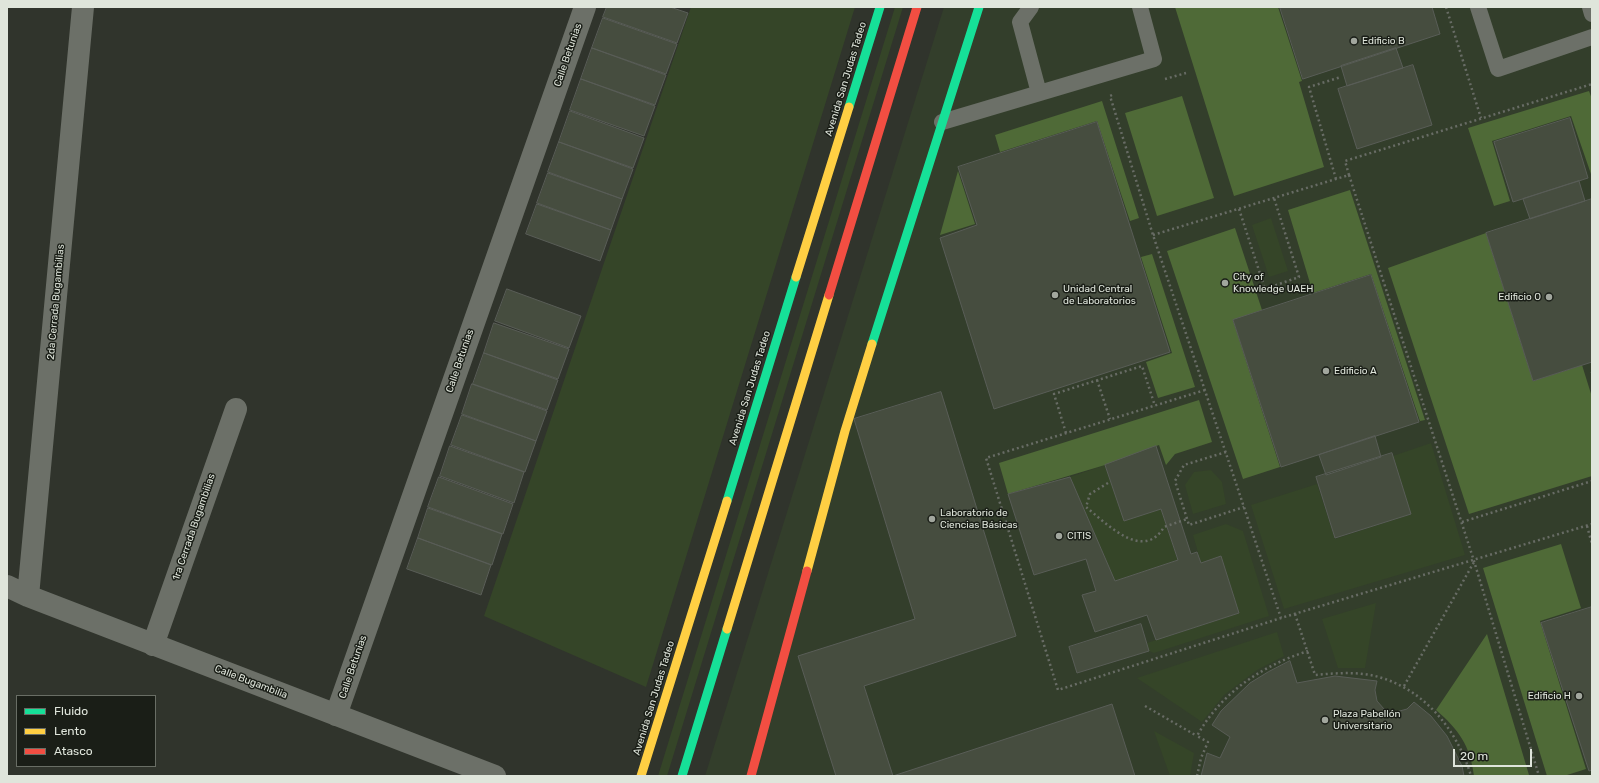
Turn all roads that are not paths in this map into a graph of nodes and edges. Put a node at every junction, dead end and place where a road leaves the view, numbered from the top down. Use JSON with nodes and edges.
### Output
{"nodes":[{"id":1,"x":83,"y":7,"type":"edge"},
{"id":2,"x":585,"y":7,"type":"edge"},
{"id":3,"x":880,"y":7,"type":"edge"},
{"id":4,"x":917,"y":7,"type":"edge"},
{"id":5,"x":979,"y":7,"type":"edge"},
{"id":6,"x":1031,"y":7,"type":"edge"},
{"id":7,"x":1140,"y":7,"type":"edge"},
{"id":8,"x":1478,"y":7,"type":"edge"},
{"id":9,"x":1590,"y":7,"type":"edge"},
{"id":10,"x":1592,"y":14,"type":"edge"},
{"id":11,"x":1592,"y":36,"type":"edge"},
{"id":12,"x":1039,"y":93,"type":"junction"},
{"id":13,"x":942,"y":122,"type":"junction"},
{"id":14,"x":236,"y":409,"type":"dead end"},
{"id":15,"x":7,"y":586,"type":"edge"},
{"id":16,"x":28,"y":596,"type":"junction"},
{"id":17,"x":153,"y":645,"type":"junction"},
{"id":18,"x":336,"y":715,"type":"junction"},
{"id":19,"x":495,"y":776,"type":"edge"},
{"id":20,"x":641,"y":776,"type":"edge"},
{"id":21,"x":682,"y":776,"type":"edge"},
{"id":22,"x":751,"y":776,"type":"edge"}],
"edges":[{"from":1,"to":16,"type":"street","name":"2da Cerrada Bugambilias"},
{"from":2,"to":18,"type":"street","name":"Calle Betunias"},
{"from":3,"to":20,"type":"street","name":"Avenida San Judas Tadeo"},
{"from":4,"to":21,"type":"street"},
{"from":5,"to":13,"type":"street"},
{"from":6,"to":12,"type":"lane"},
{"from":7,"to":12,"type":"lane"},
{"from":8,"to":11,"type":"lane"},
{"from":9,"to":10,"type":"lane"},
{"from":12,"to":13,"type":"lane"},
{"from":13,"to":22,"type":"street"},
{"from":14,"to":17,"type":"street","name":"1ra Cerrada Bugambilias"},
{"from":15,"to":16,"type":"street","name":"Calle Bugambilia"},
{"from":16,"to":17,"type":"street","name":"Calle Bugambilia"},
{"from":17,"to":18,"type":"street","name":"Calle Bugambilia"},
{"from":18,"to":19,"type":"street","name":"Calle Bugambilia"}]}
